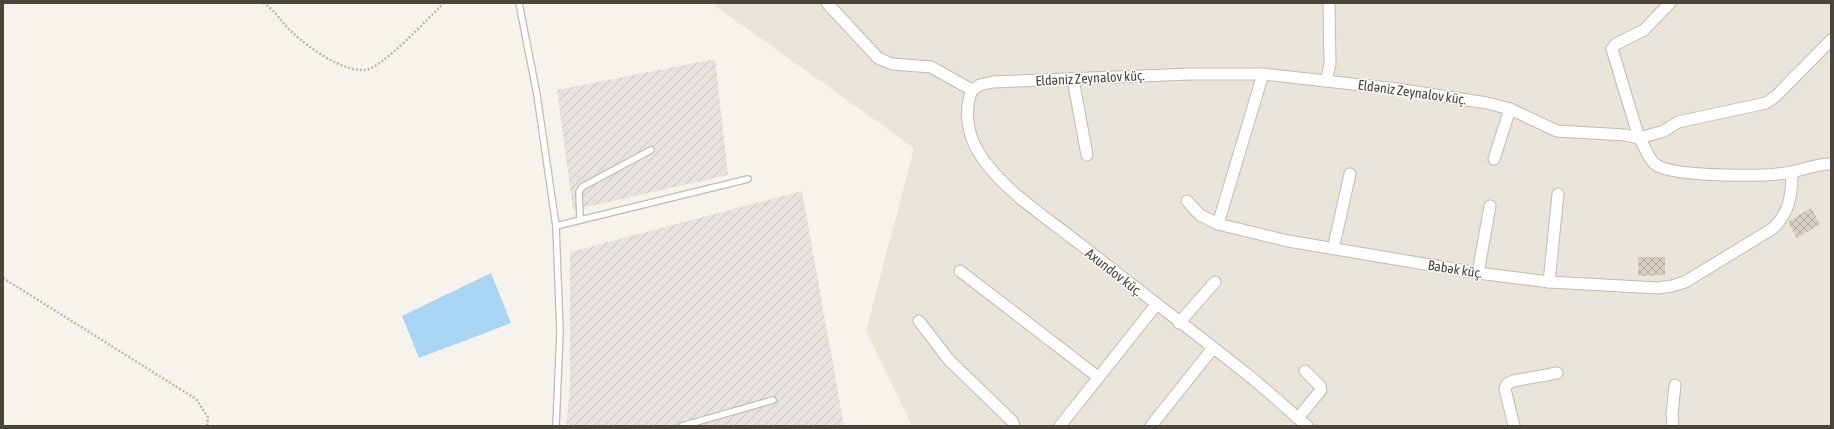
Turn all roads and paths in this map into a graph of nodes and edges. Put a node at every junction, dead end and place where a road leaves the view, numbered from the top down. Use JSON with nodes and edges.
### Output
{"nodes":[{"id":1,"x":263,"y":3,"type":"edge"},
{"id":2,"x":444,"y":3,"type":"edge"},
{"id":3,"x":519,"y":3,"type":"edge"},
{"id":4,"x":827,"y":3,"type":"edge"},
{"id":5,"x":1329,"y":3,"type":"edge"},
{"id":6,"x":1670,"y":3,"type":"edge"},
{"id":7,"x":1831,"y":40,"type":"edge"},
{"id":8,"x":1262,"y":74,"type":"junction"},
{"id":9,"x":1073,"y":79,"type":"junction"},
{"id":10,"x":1326,"y":81,"type":"junction"},
{"id":11,"x":972,"y":90,"type":"junction"},
{"id":12,"x":1510,"y":109,"type":"junction"},
{"id":13,"x":1639,"y":138,"type":"junction"},
{"id":14,"x":651,"y":150,"type":"dead end"},
{"id":15,"x":1087,"y":155,"type":"dead end"},
{"id":16,"x":1494,"y":159,"type":"dead end"},
{"id":17,"x":1831,"y":164,"type":"edge"},
{"id":18,"x":1792,"y":172,"type":"junction"},
{"id":19,"x":1350,"y":174,"type":"dead end"},
{"id":20,"x":748,"y":179,"type":"dead end"},
{"id":21,"x":1558,"y":194,"type":"dead end"},
{"id":22,"x":1187,"y":201,"type":"dead end"},
{"id":23,"x":1490,"y":206,"type":"dead end"},
{"id":24,"x":580,"y":220,"type":"junction"},
{"id":25,"x":1218,"y":224,"type":"junction"},
{"id":26,"x":556,"y":226,"type":"junction"},
{"id":27,"x":1333,"y":249,"type":"junction"},
{"id":28,"x":960,"y":271,"type":"dead end"},
{"id":29,"x":1478,"y":273,"type":"junction"},
{"id":30,"x":3,"y":278,"type":"edge"},
{"id":31,"x":1215,"y":282,"type":"dead end"},
{"id":32,"x":1549,"y":282,"type":"junction"},
{"id":33,"x":1156,"y":305,"type":"junction"},
{"id":34,"x":919,"y":321,"type":"dead end"},
{"id":35,"x":1179,"y":323,"type":"junction"},
{"id":36,"x":1213,"y":348,"type":"junction"},
{"id":37,"x":1305,"y":371,"type":"dead end"},
{"id":38,"x":1557,"y":373,"type":"dead end"},
{"id":39,"x":1098,"y":377,"type":"junction"},
{"id":40,"x":1675,"y":385,"type":"dead end"},
{"id":41,"x":773,"y":400,"type":"dead end"},
{"id":42,"x":1298,"y":418,"type":"junction"},
{"id":43,"x":207,"y":426,"type":"edge"},
{"id":44,"x":556,"y":426,"type":"edge"},
{"id":45,"x":682,"y":426,"type":"edge"},
{"id":46,"x":1014,"y":426,"type":"edge"},
{"id":47,"x":1060,"y":426,"type":"edge"},
{"id":48,"x":1151,"y":426,"type":"edge"},
{"id":49,"x":1307,"y":426,"type":"edge"},
{"id":50,"x":1514,"y":426,"type":"edge"},
{"id":51,"x":1673,"y":426,"type":"edge"}],
"edges":[{"from":1,"to":2,"type":"path"},
{"from":3,"to":26,"type":"lane"},
{"from":4,"to":11,"type":"street"},
{"from":5,"to":10,"type":"street"},
{"from":6,"to":13,"type":"street"},
{"from":7,"to":13,"type":"street"},
{"from":8,"to":9,"type":"street","name":"Eldəniz Zeynalov küç."},
{"from":8,"to":10,"type":"street","name":"Eldəniz Zeynalov küç."},
{"from":8,"to":25,"type":"street"},
{"from":9,"to":11,"type":"street","name":"Eldəniz Zeynalov küç."},
{"from":9,"to":15,"type":"street"},
{"from":10,"to":12,"type":"street","name":"Eldəniz Zeynalov küç."},
{"from":11,"to":33,"type":"street","name":"Axundov küç."},
{"from":12,"to":13,"type":"street","name":"Eldəniz Zeynalov küç."},
{"from":12,"to":16,"type":"street"},
{"from":13,"to":18,"type":"street"},
{"from":14,"to":24,"type":"lane"},
{"from":17,"to":18,"type":"street"},
{"from":18,"to":32,"type":"street","name":"Babək küç."},
{"from":19,"to":27,"type":"street"},
{"from":20,"to":24,"type":"lane"},
{"from":21,"to":32,"type":"street"},
{"from":22,"to":25,"type":"street","name":"Babək küç."},
{"from":23,"to":29,"type":"street"},
{"from":24,"to":26,"type":"lane"},
{"from":25,"to":27,"type":"street","name":"Babək küç."},
{"from":26,"to":44,"type":"lane"},
{"from":27,"to":29,"type":"street","name":"Babək küç."},
{"from":28,"to":39,"type":"street"},
{"from":29,"to":32,"type":"street","name":"Babək küç."},
{"from":30,"to":43,"type":"path"},
{"from":31,"to":35,"type":"street"},
{"from":33,"to":35,"type":"street","name":"Axundov küç."},
{"from":33,"to":39,"type":"street"},
{"from":34,"to":46,"type":"street"},
{"from":35,"to":36,"type":"street","name":"Axundov küç."},
{"from":36,"to":42,"type":"street","name":"Axundov küç."},
{"from":36,"to":48,"type":"street"},
{"from":37,"to":42,"type":"street"},
{"from":38,"to":50,"type":"street"},
{"from":39,"to":47,"type":"street"},
{"from":40,"to":51,"type":"street"},
{"from":41,"to":45,"type":"lane"},
{"from":42,"to":49,"type":"street","name":"Axundov küç."}]}
